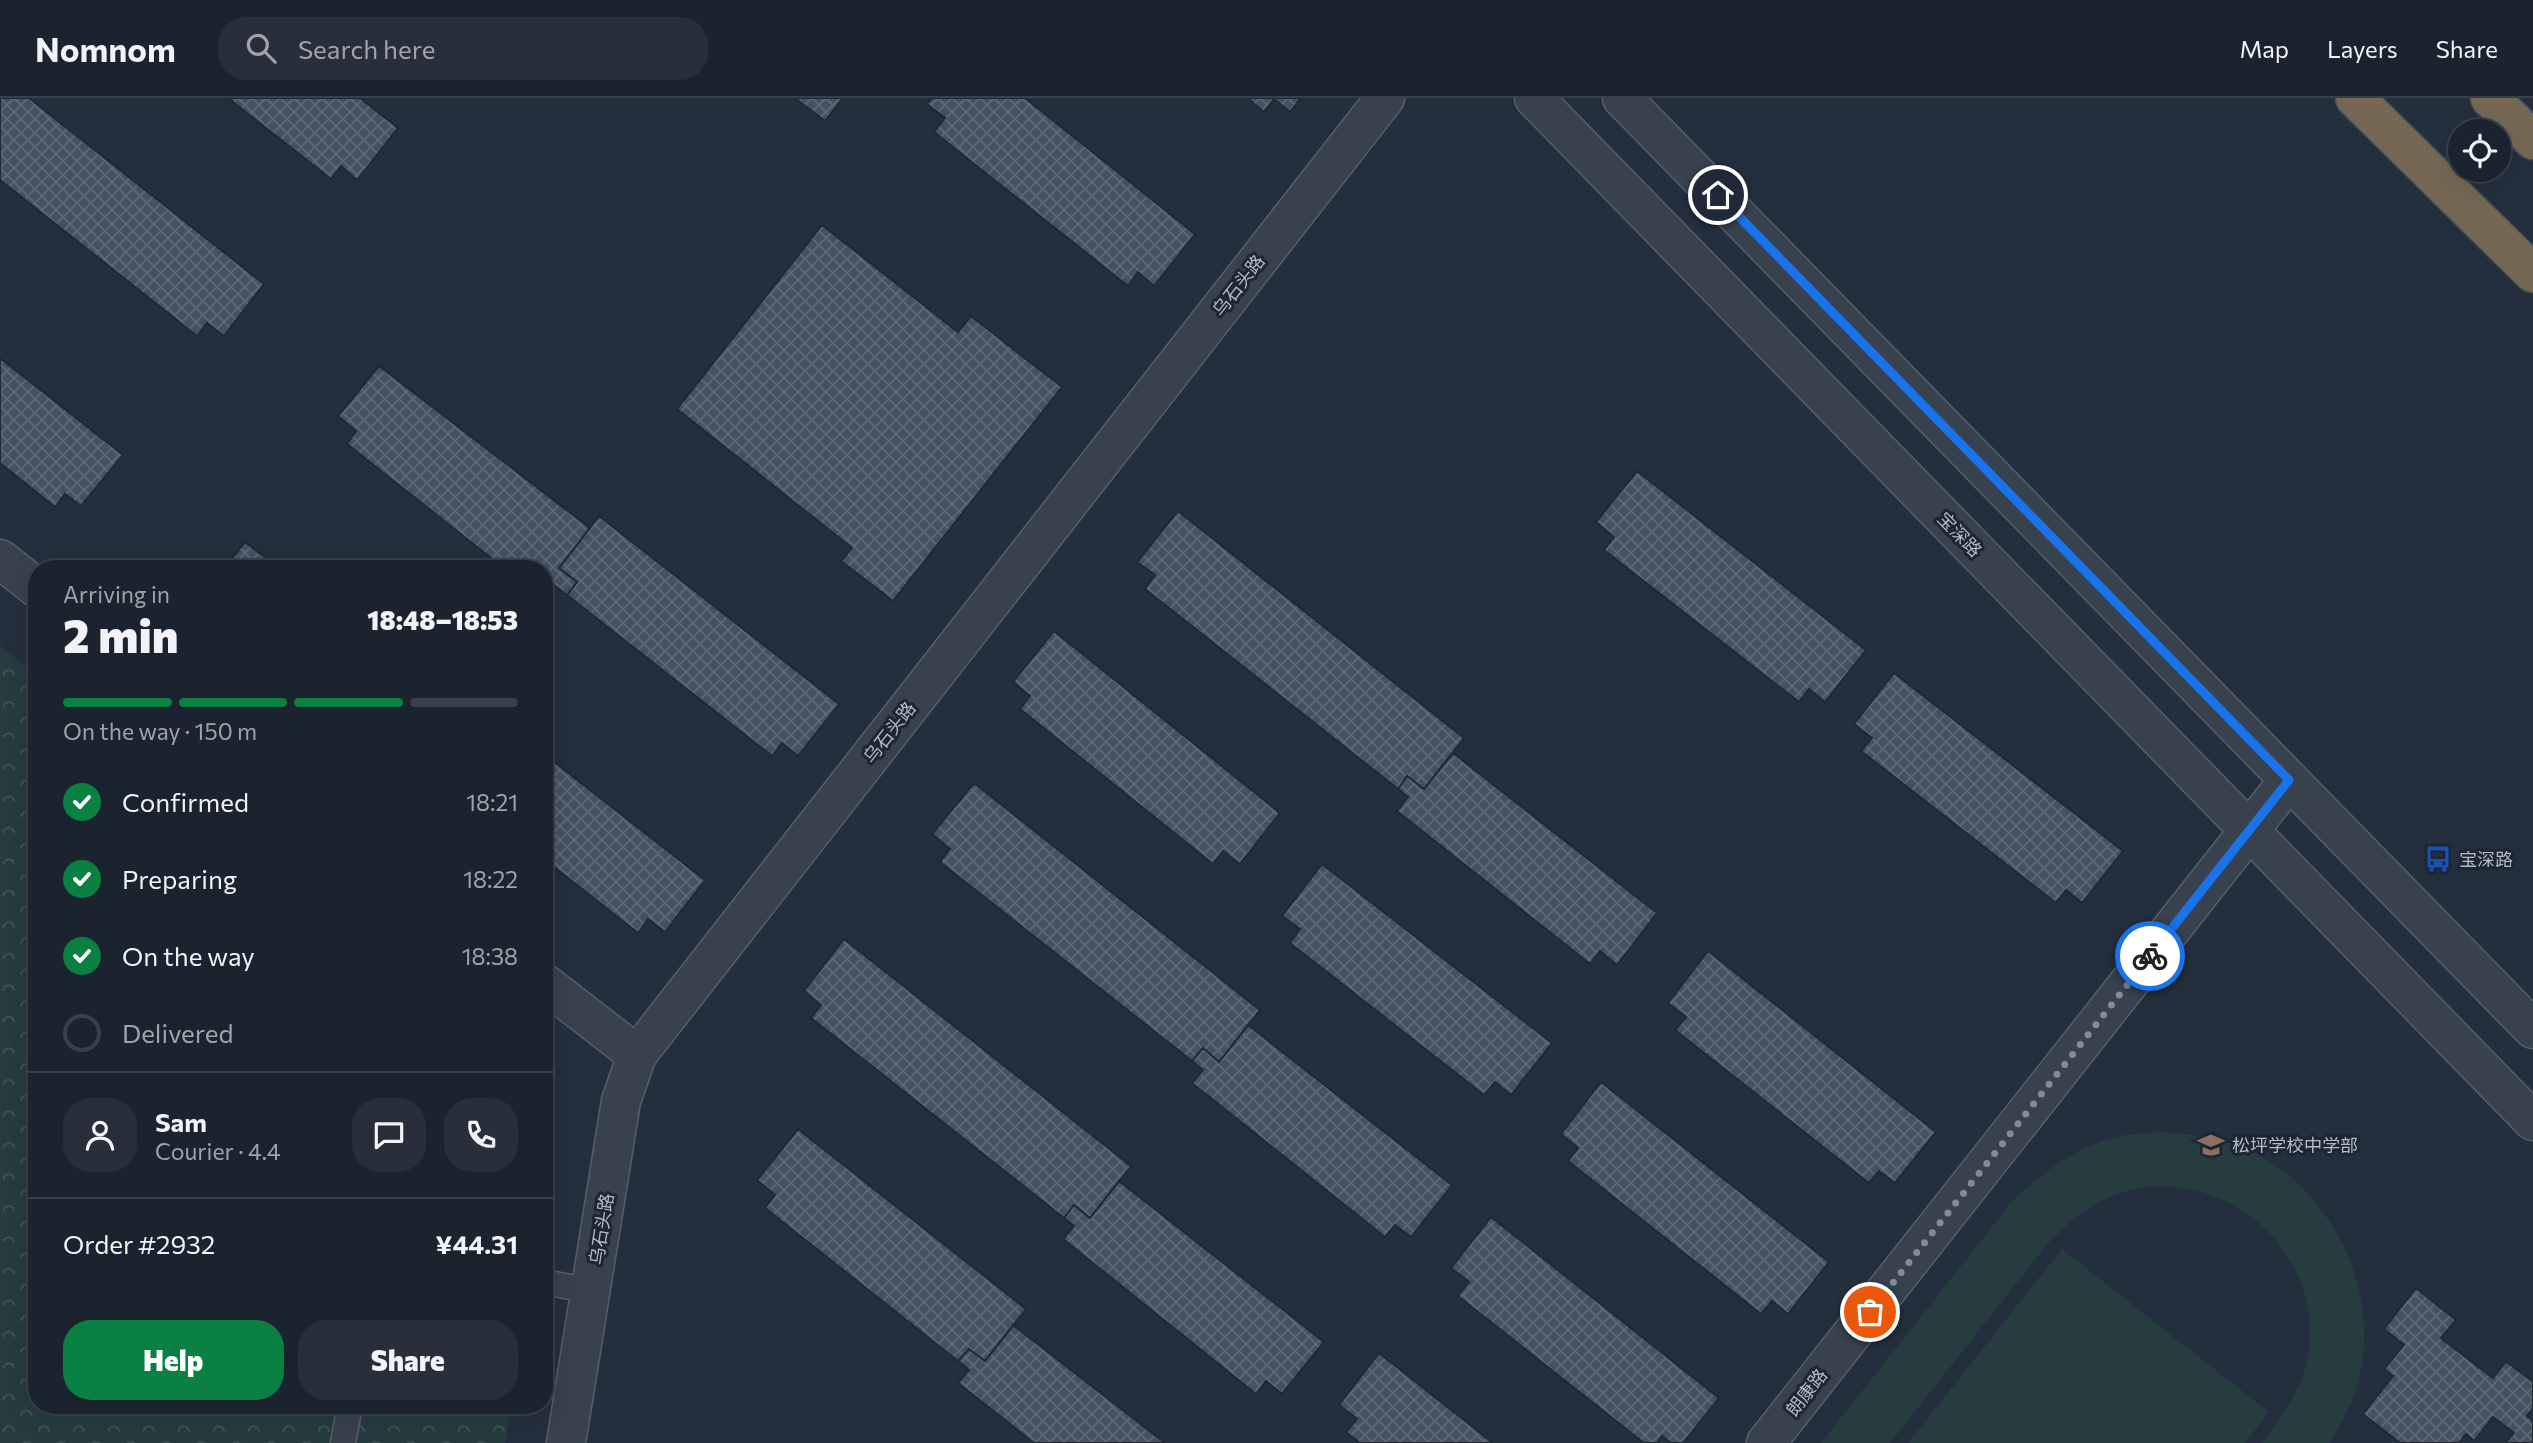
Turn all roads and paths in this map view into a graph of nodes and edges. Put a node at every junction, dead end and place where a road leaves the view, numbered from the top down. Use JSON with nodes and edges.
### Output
{"nodes":[{"id":1,"x":1385,"y":98,"type":"edge"},
{"id":2,"x":1534,"y":98,"type":"edge"},
{"id":3,"x":1622,"y":98,"type":"edge"},
{"id":4,"x":2355,"y":98,"type":"edge"},
{"id":5,"x":2490,"y":98,"type":"edge"},
{"id":6,"x":2533,"y":140,"type":"edge"},
{"id":7,"x":2533,"y":273,"type":"edge"},
{"id":8,"x":0,"y":559,"type":"edge"},
{"id":9,"x":28,"y":581,"type":"edge"},
{"id":10,"x":2289,"y":780,"type":"junction"},
{"id":11,"x":2250,"y":830,"type":"junction"},
{"id":12,"x":553,"y":990,"type":"edge"},
{"id":13,"x":2533,"y":1029,"type":"edge"},
{"id":14,"x":637,"y":1055,"type":"junction"},
{"id":15,"x":2533,"y":1121,"type":"edge"},
{"id":16,"x":553,"y":1284,"type":"edge"},
{"id":17,"x":591,"y":1291,"type":"junction"},
{"id":18,"x":348,"y":1414,"type":"edge"},
{"id":19,"x":343,"y":1443,"type":"edge"},
{"id":20,"x":566,"y":1443,"type":"edge"},
{"id":21,"x":1766,"y":1443,"type":"edge"}],
"edges":[{"from":1,"to":14,"type":"street","name":"乌石头路"},
{"from":2,"to":11,"type":"street","name":"宝深路"},
{"from":3,"to":10,"type":"street"},
{"from":4,"to":7,"type":"highway"},
{"from":5,"to":6,"type":"highway"},
{"from":8,"to":9,"type":"street"},
{"from":10,"to":11,"type":"street","name":"朗康路"},
{"from":10,"to":13,"type":"street"},
{"from":11,"to":15,"type":"street","name":"宝深路"},
{"from":11,"to":21,"type":"street","name":"朗康路"},
{"from":12,"to":14,"type":"street"},
{"from":14,"to":17,"type":"street","name":"乌石头路"},
{"from":16,"to":17,"type":"lane"},
{"from":17,"to":20,"type":"street","name":"乌石头路"},
{"from":18,"to":19,"type":"lane"}]}
